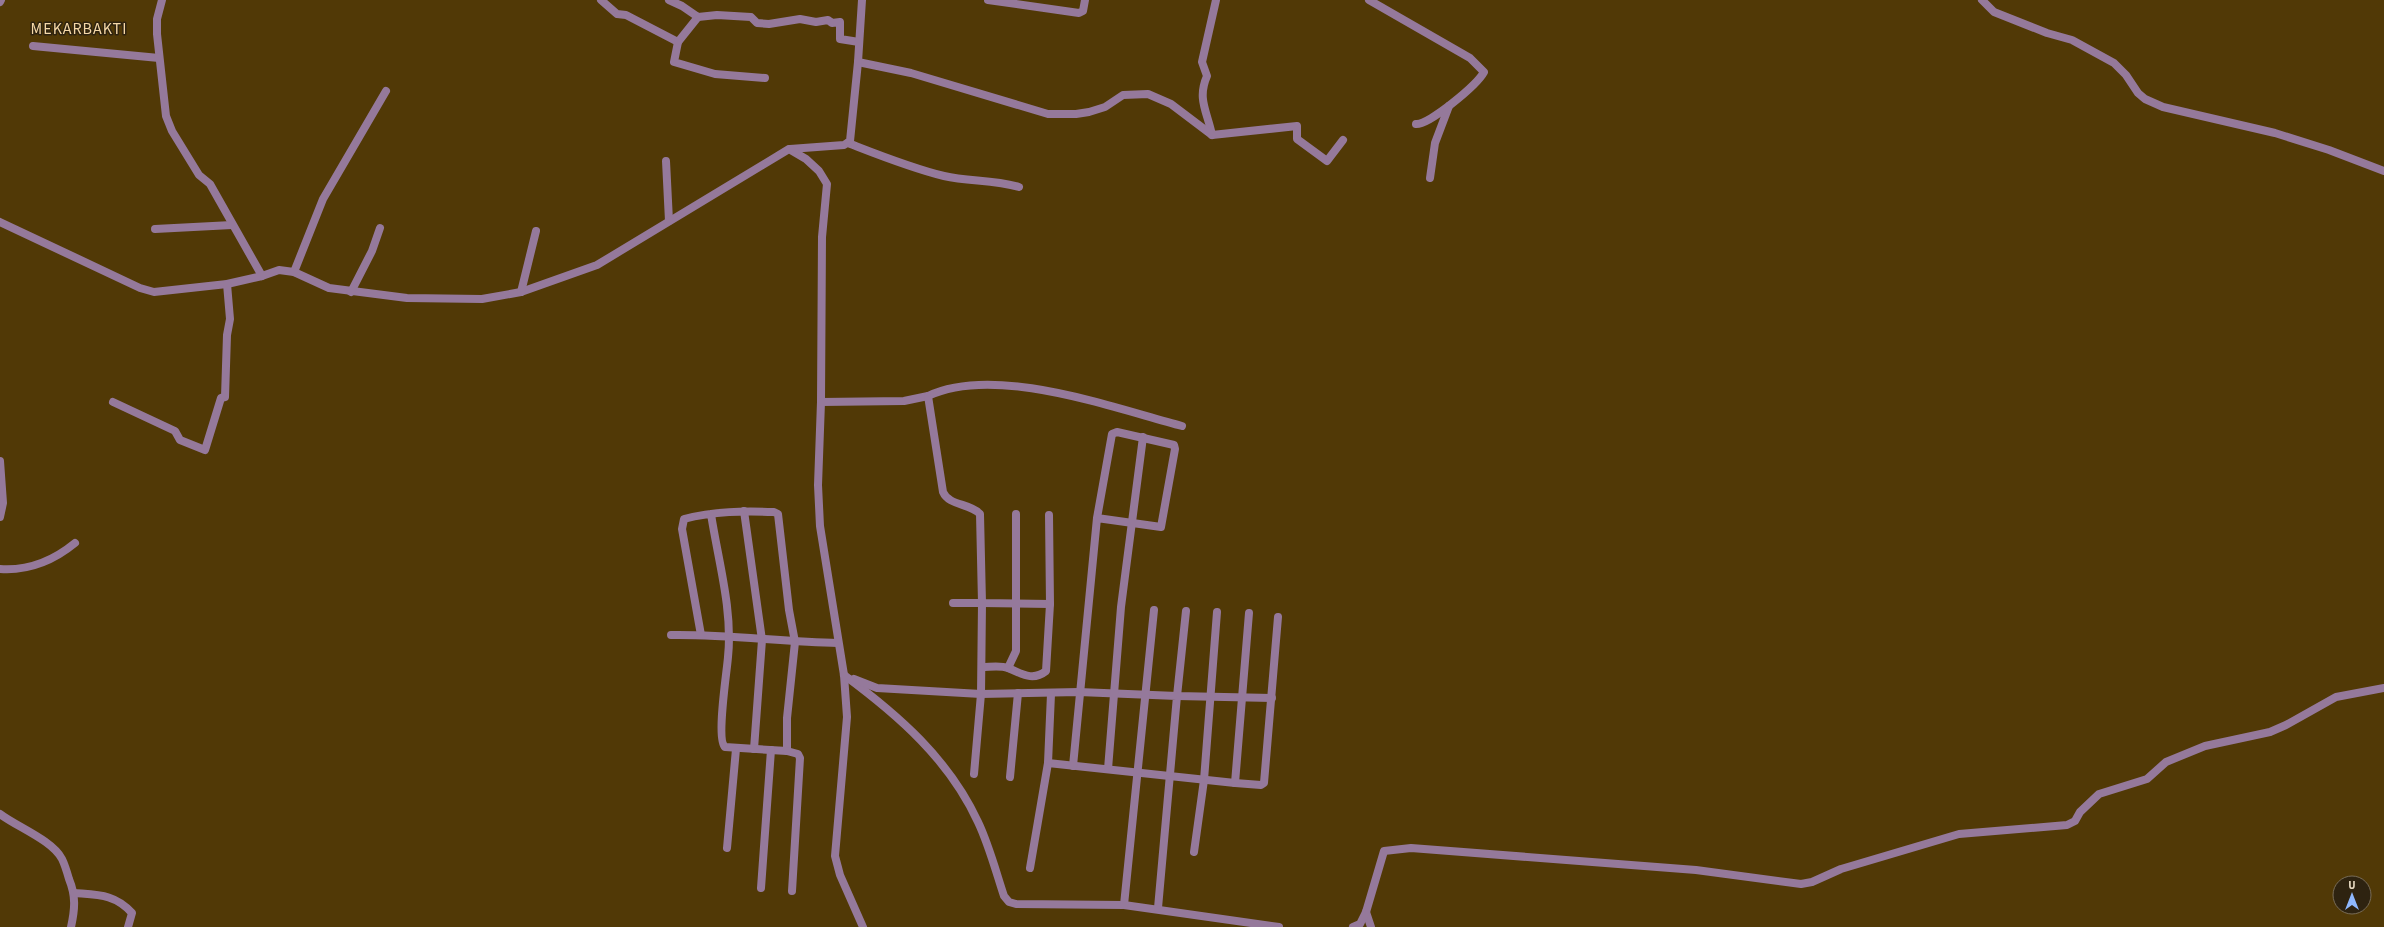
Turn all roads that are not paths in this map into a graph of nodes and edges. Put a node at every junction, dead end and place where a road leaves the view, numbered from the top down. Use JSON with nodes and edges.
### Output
{"nodes":[{"id":1,"x":162,"y":0,"type":"edge"},
{"id":2,"x":601,"y":0,"type":"edge"},
{"id":3,"x":669,"y":0,"type":"edge"},
{"id":4,"x":862,"y":0,"type":"edge"},
{"id":5,"x":988,"y":0,"type":"edge"},
{"id":6,"x":1086,"y":0,"type":"edge"},
{"id":7,"x":1216,"y":0,"type":"edge"},
{"id":8,"x":1369,"y":0,"type":"edge"},
{"id":9,"x":1982,"y":0,"type":"edge"},
{"id":10,"x":698,"y":17,"type":"junction"},
{"id":11,"x":678,"y":42,"type":"junction"},
{"id":12,"x":860,"y":42,"type":"junction"},
{"id":13,"x":33,"y":46,"type":"dead end"},
{"id":14,"x":159,"y":58,"type":"junction"},
{"id":15,"x":858,"y":62,"type":"junction"},
{"id":16,"x":765,"y":78,"type":"dead end"},
{"id":17,"x":386,"y":91,"type":"dead end"},
{"id":18,"x":1449,"y":106,"type":"junction"},
{"id":19,"x":1416,"y":124,"type":"dead end"},
{"id":20,"x":1212,"y":135,"type":"junction"},
{"id":21,"x":1344,"y":140,"type":"dead end"},
{"id":22,"x":848,"y":143,"type":"junction"},
{"id":23,"x":789,"y":149,"type":"junction"},
{"id":24,"x":666,"y":161,"type":"dead end"},
{"id":25,"x":2384,"y":171,"type":"edge"},
{"id":26,"x":1430,"y":178,"type":"dead end"},
{"id":27,"x":1019,"y":187,"type":"dead end"},
{"id":28,"x":669,"y":221,"type":"junction"},
{"id":29,"x":0,"y":222,"type":"edge"},
{"id":30,"x":232,"y":225,"type":"junction"},
{"id":31,"x":155,"y":228,"type":"dead end"},
{"id":32,"x":380,"y":228,"type":"dead end"},
{"id":33,"x":536,"y":231,"type":"dead end"},
{"id":34,"x":294,"y":272,"type":"junction"},
{"id":35,"x":262,"y":276,"type":"junction"},
{"id":36,"x":227,"y":284,"type":"junction"},
{"id":37,"x":351,"y":292,"type":"junction"},
{"id":38,"x":520,"y":292,"type":"junction"},
{"id":39,"x":928,"y":396,"type":"junction"},
{"id":40,"x":113,"y":402,"type":"dead end"},
{"id":41,"x":821,"y":402,"type":"junction"},
{"id":42,"x":1182,"y":426,"type":"dead end"},
{"id":43,"x":1143,"y":437,"type":"junction"},
{"id":44,"x":0,"y":461,"type":"edge"},
{"id":45,"x":744,"y":511,"type":"junction"},
{"id":46,"x":711,"y":514,"type":"junction"},
{"id":47,"x":1016,"y":514,"type":"dead end"},
{"id":48,"x":1049,"y":515,"type":"dead end"},
{"id":49,"x":0,"y":517,"type":"edge"},
{"id":50,"x":1097,"y":518,"type":"junction"},
{"id":51,"x":1131,"y":523,"type":"junction"},
{"id":52,"x":75,"y":543,"type":"dead end"},
{"id":53,"x":0,"y":569,"type":"edge"},
{"id":54,"x":953,"y":603,"type":"dead end"},
{"id":55,"x":982,"y":603,"type":"junction"},
{"id":56,"x":1018,"y":604,"type":"junction"},
{"id":57,"x":1050,"y":604,"type":"junction"},
{"id":58,"x":1154,"y":610,"type":"dead end"},
{"id":59,"x":1186,"y":611,"type":"dead end"},
{"id":60,"x":1217,"y":612,"type":"dead end"},
{"id":61,"x":1249,"y":613,"type":"dead end"},
{"id":62,"x":1278,"y":617,"type":"dead end"},
{"id":63,"x":671,"y":635,"type":"dead end"},
{"id":64,"x":701,"y":635,"type":"junction"},
{"id":65,"x":730,"y":637,"type":"junction"},
{"id":66,"x":762,"y":640,"type":"junction"},
{"id":67,"x":795,"y":642,"type":"junction"},
{"id":68,"x":838,"y":643,"type":"junction"},
{"id":69,"x":982,"y":667,"type":"junction"},
{"id":70,"x":1008,"y":668,"type":"junction"},
{"id":71,"x":844,"y":675,"type":"junction"},
{"id":72,"x":2384,"y":688,"type":"edge"},
{"id":73,"x":1079,"y":692,"type":"junction"},
{"id":74,"x":1018,"y":693,"type":"junction"},
{"id":75,"x":1112,"y":693,"type":"junction"},
{"id":76,"x":981,"y":694,"type":"junction"},
{"id":77,"x":1051,"y":694,"type":"junction"},
{"id":78,"x":1210,"y":695,"type":"junction"},
{"id":79,"x":1145,"y":696,"type":"junction"},
{"id":80,"x":1177,"y":696,"type":"junction"},
{"id":81,"x":1243,"y":697,"type":"junction"},
{"id":82,"x":1272,"y":698,"type":"junction"},
{"id":83,"x":736,"y":749,"type":"junction"},
{"id":84,"x":754,"y":749,"type":"junction"},
{"id":85,"x":771,"y":750,"type":"junction"},
{"id":86,"x":787,"y":750,"type":"junction"},
{"id":87,"x":1048,"y":763,"type":"junction"},
{"id":88,"x":1073,"y":766,"type":"junction"},
{"id":89,"x":1108,"y":769,"type":"junction"},
{"id":90,"x":1138,"y":772,"type":"junction"},
{"id":91,"x":974,"y":774,"type":"dead end"},
{"id":92,"x":1168,"y":776,"type":"junction"},
{"id":93,"x":1010,"y":777,"type":"dead end"},
{"id":94,"x":1204,"y":780,"type":"junction"},
{"id":95,"x":1235,"y":783,"type":"junction"},
{"id":96,"x":0,"y":814,"type":"edge"},
{"id":97,"x":727,"y":848,"type":"dead end"},
{"id":98,"x":1194,"y":852,"type":"dead end"},
{"id":99,"x":1030,"y":868,"type":"dead end"},
{"id":100,"x":761,"y":888,"type":"dead end"},
{"id":101,"x":792,"y":891,"type":"dead end"},
{"id":102,"x":74,"y":893,"type":"junction"},
{"id":103,"x":1124,"y":904,"type":"junction"},
{"id":104,"x":1158,"y":908,"type":"junction"},
{"id":105,"x":1366,"y":912,"type":"junction"},
{"id":106,"x":71,"y":927,"type":"edge"},
{"id":107,"x":128,"y":927,"type":"edge"},
{"id":108,"x":863,"y":927,"type":"edge"},
{"id":109,"x":1279,"y":927,"type":"edge"},
{"id":110,"x":1353,"y":927,"type":"edge"},
{"id":111,"x":1371,"y":927,"type":"edge"}],
"edges":[{"from":1,"to":14,"type":"street"},
{"from":2,"to":11,"type":"street"},
{"from":3,"to":10,"type":"street"},
{"from":4,"to":12,"type":"street"},
{"from":5,"to":6,"type":"street"},
{"from":7,"to":20,"type":"street"},
{"from":8,"to":18,"type":"street"},
{"from":9,"to":25,"type":"street"},
{"from":10,"to":11,"type":"street"},
{"from":10,"to":12,"type":"street"},
{"from":11,"to":16,"type":"street"},
{"from":12,"to":15,"type":"street"},
{"from":13,"to":14,"type":"street"},
{"from":14,"to":30,"type":"street"},
{"from":15,"to":20,"type":"street"},
{"from":15,"to":22,"type":"street"},
{"from":17,"to":34,"type":"street"},
{"from":18,"to":19,"type":"street"},
{"from":18,"to":26,"type":"street"},
{"from":20,"to":21,"type":"street"},
{"from":22,"to":23,"type":"street"},
{"from":22,"to":27,"type":"street"},
{"from":23,"to":28,"type":"street"},
{"from":23,"to":41,"type":"street"},
{"from":24,"to":28,"type":"street"},
{"from":28,"to":38,"type":"street"},
{"from":29,"to":36,"type":"street"},
{"from":30,"to":31,"type":"street"},
{"from":30,"to":35,"type":"street"},
{"from":32,"to":37,"type":"street"},
{"from":33,"to":38,"type":"street"},
{"from":34,"to":35,"type":"street"},
{"from":34,"to":37,"type":"street"},
{"from":35,"to":36,"type":"street"},
{"from":36,"to":40,"type":"street"},
{"from":37,"to":38,"type":"street"},
{"from":39,"to":41,"type":"street"},
{"from":39,"to":42,"type":"street"},
{"from":39,"to":55,"type":"street"},
{"from":41,"to":68,"type":"street"},
{"from":43,"to":50,"type":"street"},
{"from":43,"to":51,"type":"street"},
{"from":43,"to":51,"type":"street"},
{"from":44,"to":49,"type":"street"},
{"from":45,"to":46,"type":"street"},
{"from":45,"to":66,"type":"street"},
{"from":45,"to":67,"type":"street"},
{"from":46,"to":64,"type":"street"},
{"from":46,"to":65,"type":"street"},
{"from":47,"to":56,"type":"street"},
{"from":48,"to":57,"type":"street"},
{"from":50,"to":51,"type":"street"},
{"from":50,"to":73,"type":"street"},
{"from":51,"to":75,"type":"street"},
{"from":52,"to":53,"type":"street"},
{"from":54,"to":55,"type":"street"},
{"from":55,"to":56,"type":"street"},
{"from":55,"to":69,"type":"street"},
{"from":56,"to":57,"type":"street"},
{"from":56,"to":70,"type":"street"},
{"from":57,"to":70,"type":"street"},
{"from":58,"to":79,"type":"street"},
{"from":59,"to":80,"type":"street"},
{"from":60,"to":78,"type":"street"},
{"from":61,"to":81,"type":"street"},
{"from":62,"to":82,"type":"street"},
{"from":63,"to":64,"type":"street"},
{"from":64,"to":65,"type":"street"},
{"from":65,"to":66,"type":"street"},
{"from":65,"to":83,"type":"street"},
{"from":66,"to":67,"type":"street"},
{"from":66,"to":84,"type":"street"},
{"from":67,"to":68,"type":"street"},
{"from":67,"to":86,"type":"street"},
{"from":68,"to":71,"type":"street"},
{"from":69,"to":70,"type":"street"},
{"from":69,"to":76,"type":"street"},
{"from":71,"to":76,"type":"street"},
{"from":71,"to":103,"type":"street"},
{"from":71,"to":108,"type":"street"},
{"from":72,"to":105,"type":"street"},
{"from":73,"to":75,"type":"street"},
{"from":73,"to":77,"type":"street"},
{"from":73,"to":88,"type":"street"},
{"from":74,"to":76,"type":"street"},
{"from":74,"to":77,"type":"street"},
{"from":74,"to":93,"type":"street"},
{"from":75,"to":79,"type":"street"},
{"from":75,"to":89,"type":"street"},
{"from":76,"to":91,"type":"street"},
{"from":77,"to":87,"type":"street"},
{"from":78,"to":80,"type":"street"},
{"from":78,"to":81,"type":"street"},
{"from":78,"to":94,"type":"street"},
{"from":79,"to":80,"type":"street"},
{"from":79,"to":90,"type":"street"},
{"from":80,"to":92,"type":"street"},
{"from":81,"to":82,"type":"street"},
{"from":81,"to":95,"type":"street"},
{"from":82,"to":95,"type":"street"},
{"from":83,"to":84,"type":"street"},
{"from":83,"to":97,"type":"street"},
{"from":84,"to":85,"type":"street"},
{"from":85,"to":86,"type":"street"},
{"from":85,"to":100,"type":"street"},
{"from":86,"to":101,"type":"street"},
{"from":87,"to":88,"type":"street"},
{"from":87,"to":99,"type":"street"},
{"from":88,"to":89,"type":"street"},
{"from":89,"to":90,"type":"street"},
{"from":90,"to":92,"type":"street"},
{"from":90,"to":103,"type":"street"},
{"from":92,"to":94,"type":"street"},
{"from":92,"to":104,"type":"street"},
{"from":94,"to":95,"type":"street"},
{"from":94,"to":98,"type":"street"},
{"from":96,"to":102,"type":"street"},
{"from":102,"to":106,"type":"street"},
{"from":102,"to":107,"type":"street"},
{"from":103,"to":104,"type":"street"},
{"from":104,"to":109,"type":"street"},
{"from":105,"to":110,"type":"street"},
{"from":105,"to":111,"type":"street"}]}
